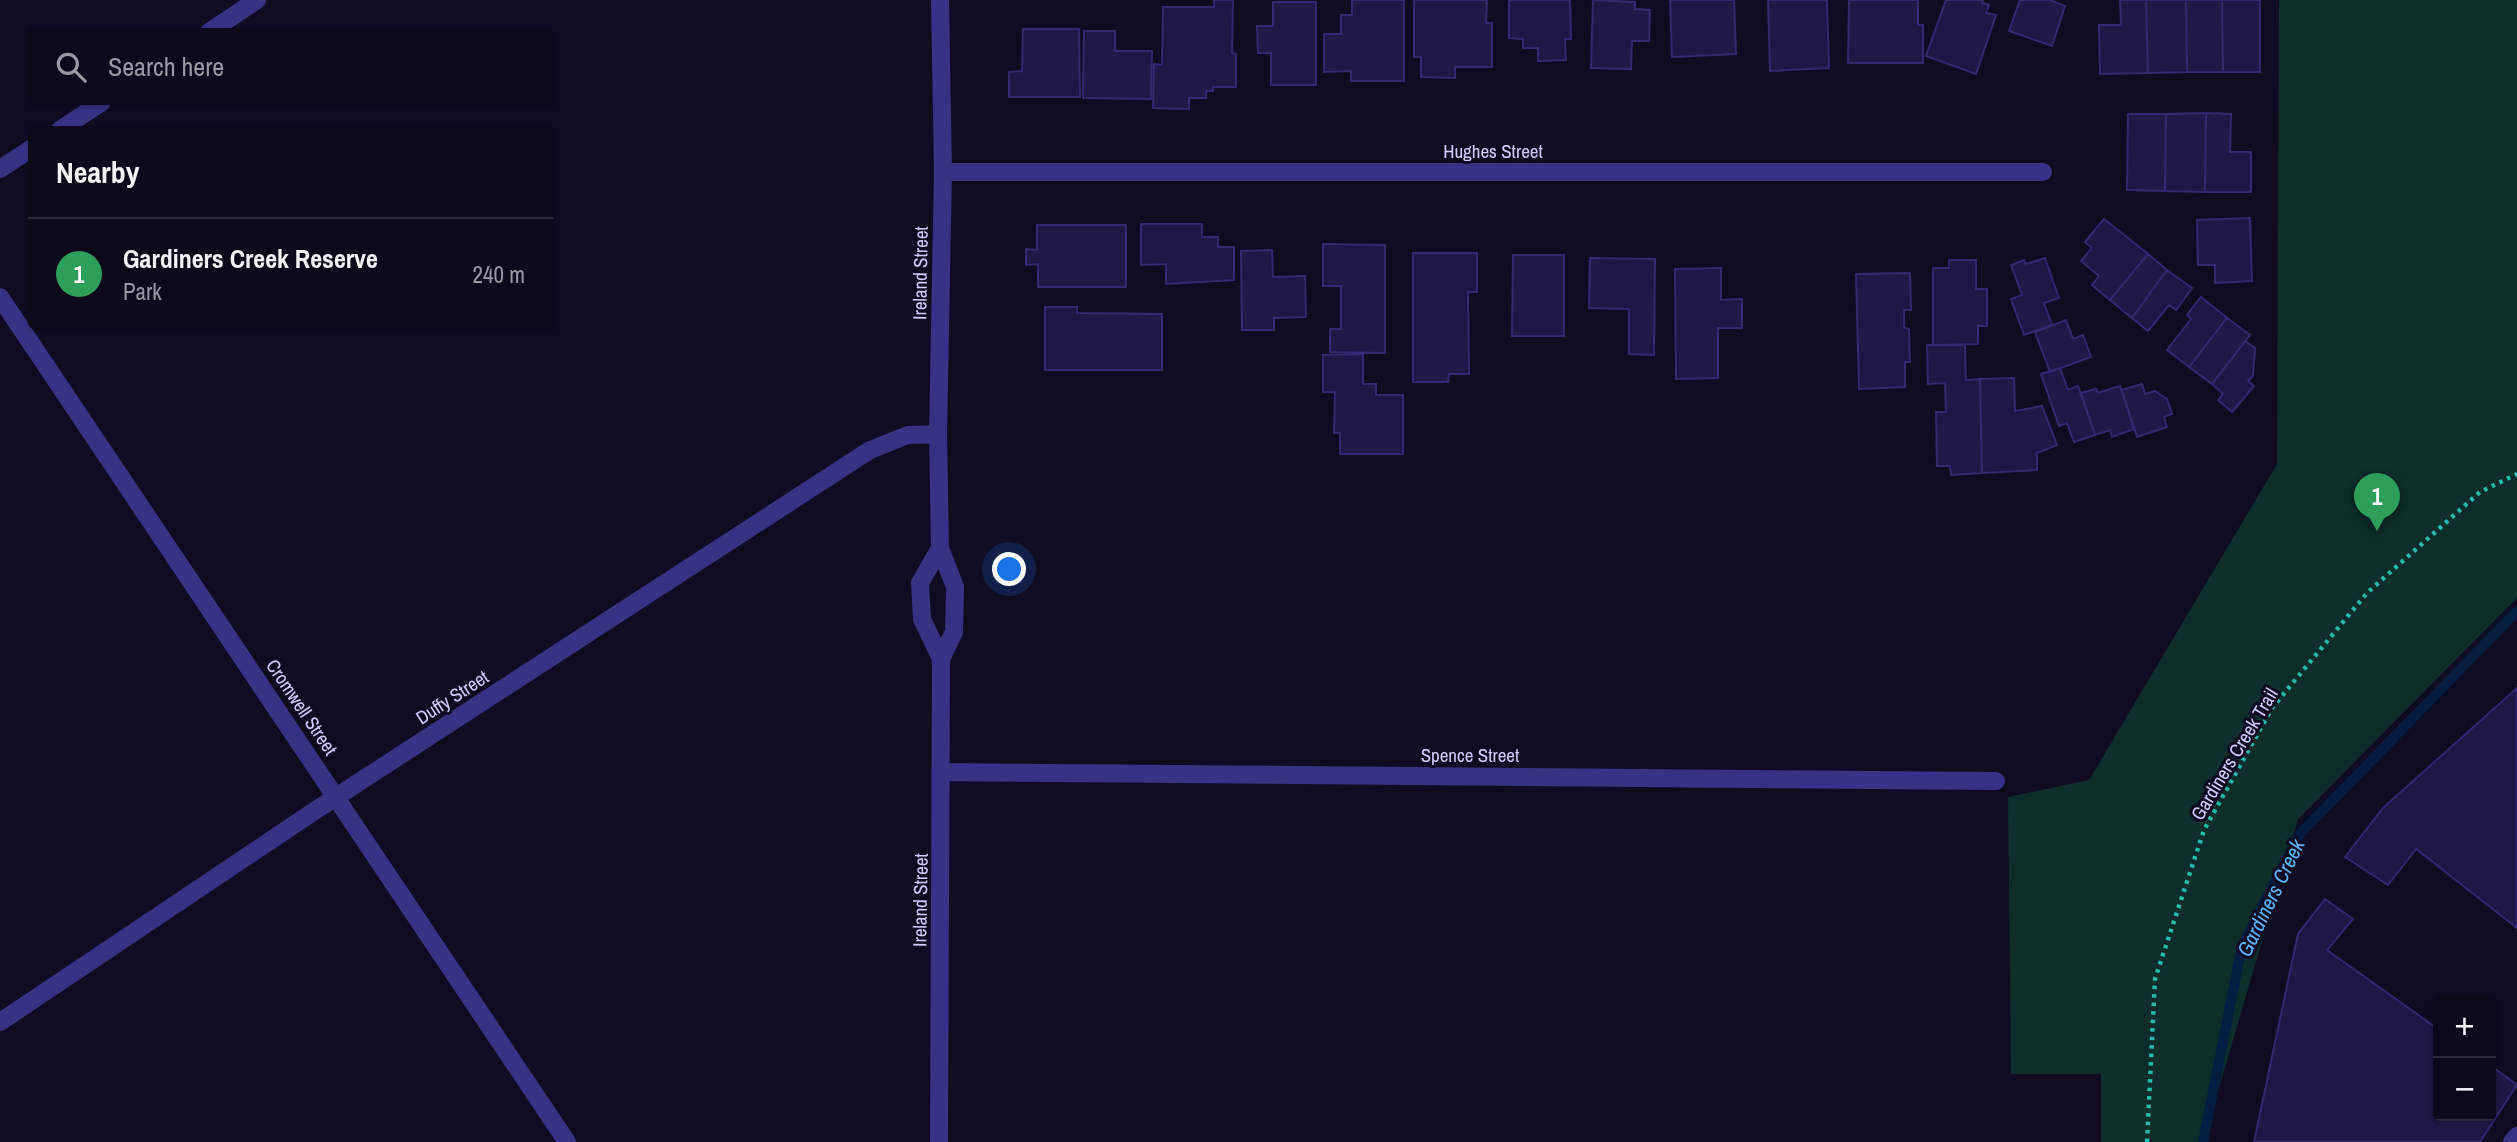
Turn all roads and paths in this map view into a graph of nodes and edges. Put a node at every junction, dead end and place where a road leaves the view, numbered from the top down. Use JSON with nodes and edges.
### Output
{"nodes":[{"id":1,"x":257,"y":0,"type":"edge"},
{"id":2,"x":940,"y":0,"type":"edge"},
{"id":3,"x":215,"y":28,"type":"edge"},
{"id":4,"x":98,"y":105,"type":"edge"},
{"id":5,"x":66,"y":126,"type":"edge"},
{"id":6,"x":28,"y":151,"type":"edge"},
{"id":7,"x":0,"y":169,"type":"edge"},
{"id":8,"x":943,"y":172,"type":"junction"},
{"id":9,"x":2043,"y":172,"type":"dead end"},
{"id":10,"x":0,"y":297,"type":"edge"},
{"id":11,"x":938,"y":434,"type":"junction"},
{"id":12,"x":2517,"y":474,"type":"edge"},
{"id":13,"x":940,"y":548,"type":"junction"},
{"id":14,"x":941,"y":659,"type":"junction"},
{"id":15,"x":942,"y":772,"type":"junction"},
{"id":16,"x":1996,"y":780,"type":"dead end"},
{"id":17,"x":337,"y":797,"type":"junction"},
{"id":18,"x":0,"y":1022,"type":"edge"},
{"id":19,"x":2517,"y":1136,"type":"edge"},
{"id":20,"x":567,"y":1142,"type":"edge"},
{"id":21,"x":939,"y":1142,"type":"edge"},
{"id":22,"x":2147,"y":1142,"type":"edge"},
{"id":23,"x":2512,"y":1142,"type":"edge"}],
"edges":[{"from":1,"to":3,"type":"street"},
{"from":2,"to":8,"type":"street","name":"Ireland Street"},
{"from":4,"to":5,"type":"street"},
{"from":6,"to":7,"type":"street"},
{"from":8,"to":9,"type":"street","name":"Hughes Street"},
{"from":8,"to":11,"type":"street","name":"Ireland Street"},
{"from":10,"to":17,"type":"street","name":"Cromwell Street"},
{"from":11,"to":13,"type":"street","name":"Ireland Street"},
{"from":11,"to":17,"type":"street","name":"Duffy Street"},
{"from":12,"to":22,"type":"path","name":"Gardiners Creek Trail"},
{"from":13,"to":14,"type":"street","name":"Ireland Street"},
{"from":13,"to":14,"type":"street","name":"Ireland Street"},
{"from":14,"to":15,"type":"street","name":"Ireland Street"},
{"from":15,"to":16,"type":"street","name":"Spence Street"},
{"from":15,"to":21,"type":"street","name":"Ireland Street"},
{"from":17,"to":18,"type":"street","name":"Duffy Street"},
{"from":17,"to":20,"type":"street","name":"Cromwell Street"},
{"from":19,"to":23,"type":"street"}]}
